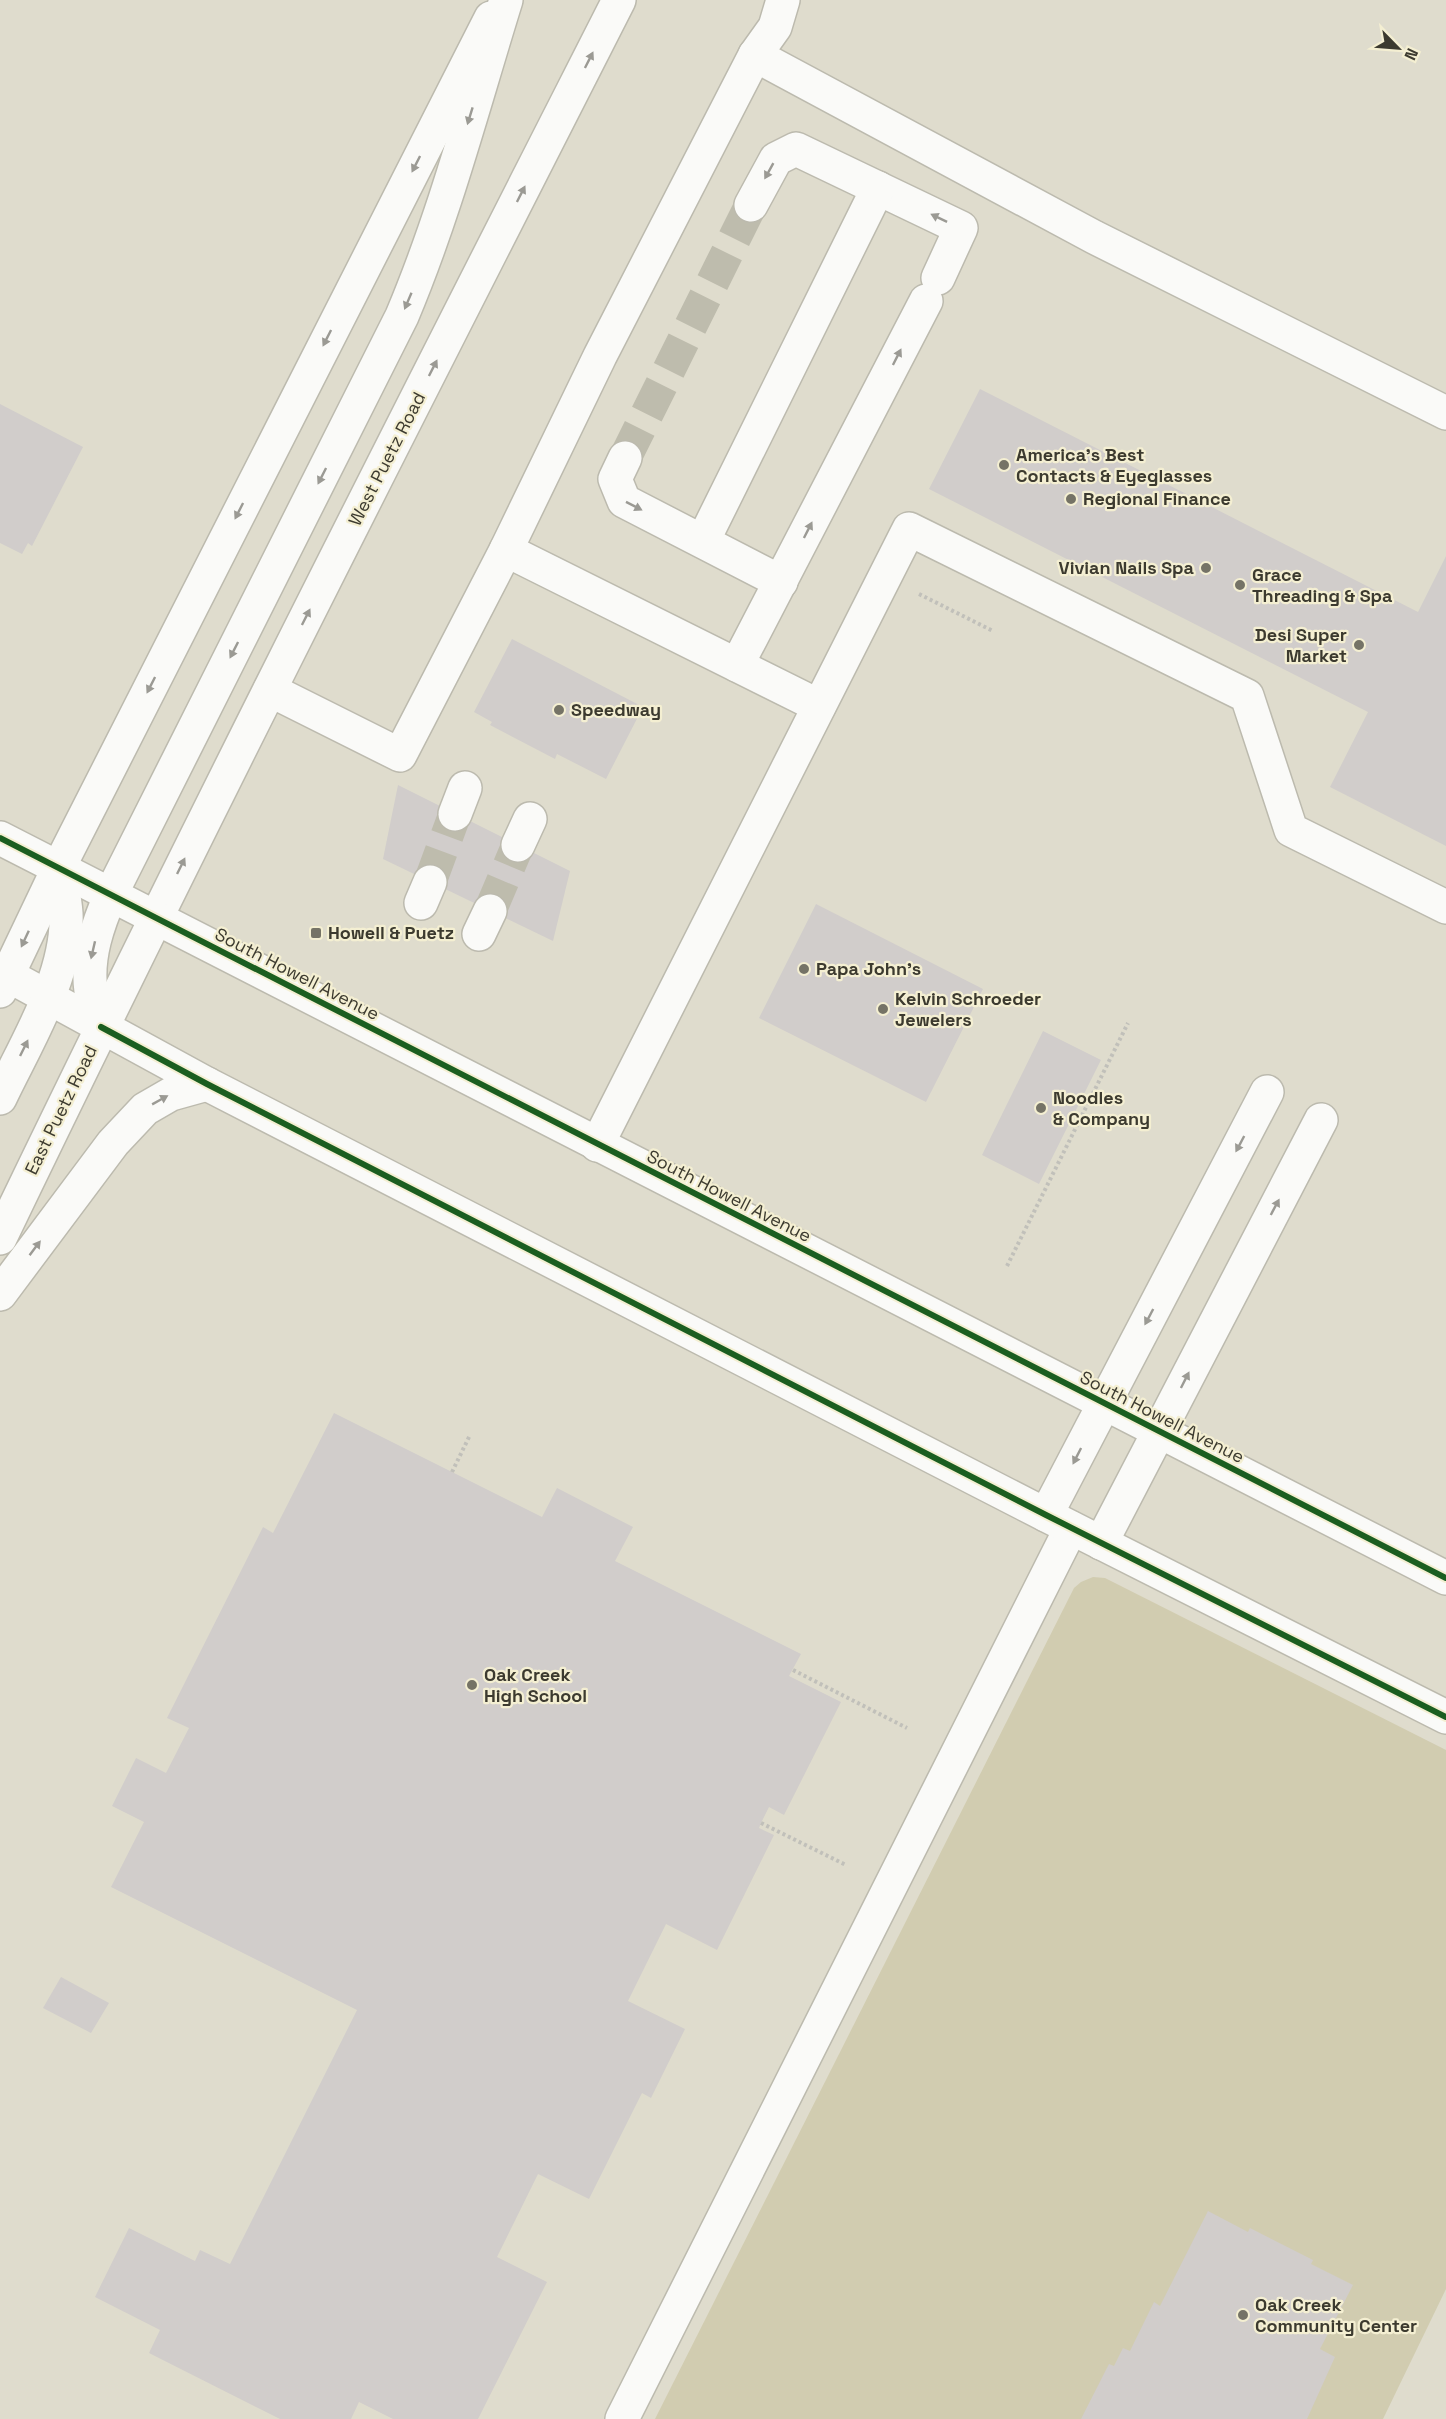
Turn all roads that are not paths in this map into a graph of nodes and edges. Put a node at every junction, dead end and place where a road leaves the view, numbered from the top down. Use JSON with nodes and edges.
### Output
{"nodes":[{"id":1,"x":501,"y":0,"type":"edge"},
{"id":2,"x":506,"y":0,"type":"edge"},
{"id":3,"x":620,"y":0,"type":"edge"},
{"id":4,"x":783,"y":0,"type":"edge"},
{"id":5,"x":755,"y":55,"type":"junction"},
{"id":6,"x":878,"y":188,"type":"junction"},
{"id":7,"x":751,"y":205,"type":"tunnel mouth"},
{"id":8,"x":1446,"y":413,"type":"edge"},
{"id":9,"x":625,"y":458,"type":"tunnel mouth"},
{"id":10,"x":703,"y":542,"type":"junction"},
{"id":11,"x":506,"y":550,"type":"junction"},
{"id":12,"x":781,"y":582,"type":"junction"},
{"id":13,"x":737,"y":665,"type":"junction"},
{"id":14,"x":270,"y":690,"type":"junction"},
{"id":15,"x":819,"y":706,"type":"junction"},
{"id":16,"x":0,"y":838,"type":"edge"},
{"id":17,"x":59,"y":867,"type":"junction"},
{"id":18,"x":111,"y":894,"type":"junction"},
{"id":19,"x":1446,"y":907,"type":"edge"},
{"id":20,"x":155,"y":919,"type":"junction"},
{"id":21,"x":3,"y":979,"type":"edge"},
{"id":22,"x":48,"y":997,"type":"junction"},
{"id":23,"x":101,"y":1027,"type":"junction"},
{"id":24,"x":207,"y":1084,"type":"junction"},
{"id":25,"x":1267,"y":1092,"type":"dead end"},
{"id":26,"x":0,"y":1098,"type":"edge"},
{"id":27,"x":1321,"y":1120,"type":"dead end"},
{"id":28,"x":597,"y":1145,"type":"junction"},
{"id":29,"x":0,"y":1238,"type":"edge"},
{"id":30,"x":0,"y":1294,"type":"edge"},
{"id":31,"x":1104,"y":1404,"type":"junction"},
{"id":32,"x":1158,"y":1432,"type":"junction"},
{"id":33,"x":1058,"y":1522,"type":"junction"},
{"id":34,"x":1101,"y":1543,"type":"junction"},
{"id":35,"x":1446,"y":1578,"type":"edge"},
{"id":36,"x":1446,"y":1717,"type":"edge"},
{"id":37,"x":621,"y":2419,"type":"edge"}],
"edges":[{"from":1,"to":17,"type":"main road","one_way":true},
{"from":2,"to":18,"type":"main road","one_way":true},
{"from":14,"to":3,"type":"main road","name":"West Puetz Road","one_way":true},
{"from":4,"to":5,"type":"main road"},
{"from":5,"to":8,"type":"main road"},
{"from":5,"to":11,"type":"main road"},
{"from":6,"to":7,"type":"main road","one_way":true},
{"from":6,"to":10,"type":"main road"},
{"from":12,"to":6,"type":"main road","one_way":true},
{"from":9,"to":10,"type":"main road","one_way":true},
{"from":10,"to":12,"type":"main road"},
{"from":11,"to":13,"type":"main road"},
{"from":11,"to":14,"type":"main road"},
{"from":12,"to":13,"type":"main road"},
{"from":13,"to":15,"type":"main road"},
{"from":20,"to":14,"type":"main road","name":"West Puetz Road","one_way":true},
{"from":15,"to":19,"type":"main road"},
{"from":15,"to":28,"type":"main road"},
{"from":16,"to":17,"type":"main road","name":"South Howell Avenue"},
{"from":17,"to":18,"type":"main road","name":"South Howell Avenue"},
{"from":17,"to":21,"type":"main road","one_way":true},
{"from":17,"to":22,"type":"main road"},
{"from":18,"to":20,"type":"main road","name":"South Howell Avenue"},
{"from":18,"to":23,"type":"main road","one_way":true},
{"from":20,"to":23,"type":"main road","name":"East Puetz Road"},
{"from":20,"to":28,"type":"main road","name":"South Howell Avenue"},
{"from":21,"to":22,"type":"main road"},
{"from":22,"to":23,"type":"main road"},
{"from":26,"to":22,"type":"main road","one_way":true},
{"from":23,"to":24,"type":"main road"},
{"from":23,"to":29,"type":"main road","name":"East Puetz Road"},
{"from":30,"to":24,"type":"main road","one_way":true},
{"from":24,"to":33,"type":"main road"},
{"from":25,"to":31,"type":"main road","one_way":true},
{"from":32,"to":27,"type":"main road","one_way":true},
{"from":28,"to":31,"type":"main road","name":"South Howell Avenue"},
{"from":31,"to":32,"type":"main road","name":"South Howell Avenue"},
{"from":31,"to":33,"type":"main road","one_way":true},
{"from":32,"to":34,"type":"main road"},
{"from":32,"to":35,"type":"main road","name":"South Howell Avenue"},
{"from":33,"to":34,"type":"main road"},
{"from":33,"to":37,"type":"main road"},
{"from":34,"to":36,"type":"main road"}]}
